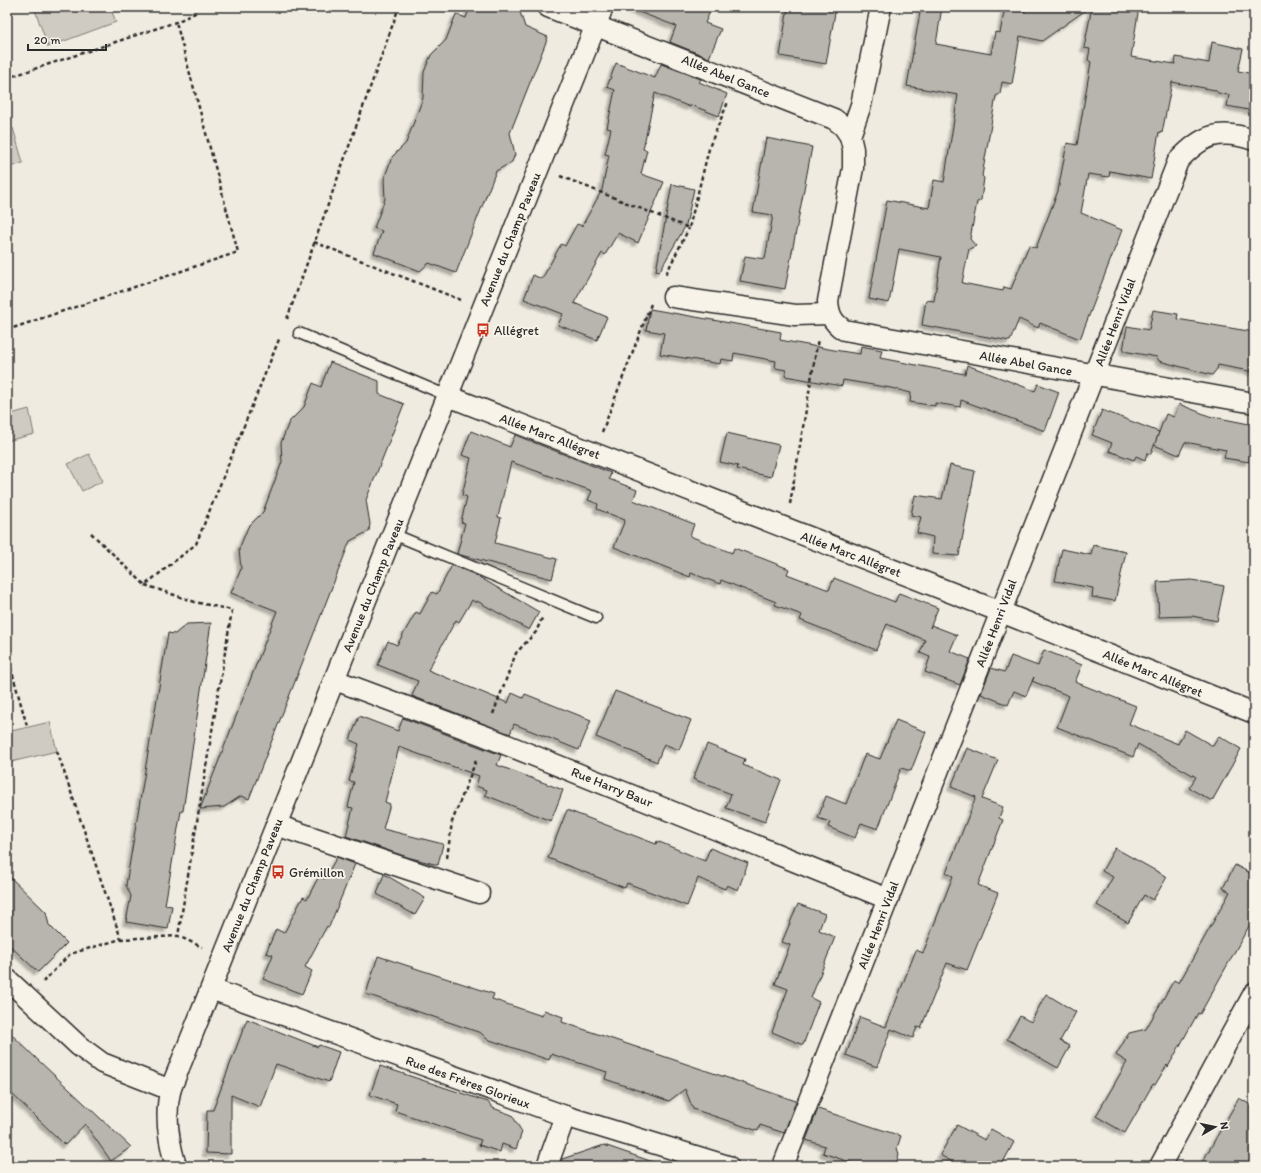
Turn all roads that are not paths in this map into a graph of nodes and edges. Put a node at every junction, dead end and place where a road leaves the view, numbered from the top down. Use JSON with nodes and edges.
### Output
{"nodes":[{"id":1,"x":548,"y":7,"type":"edge"},
{"id":2,"x":881,"y":7,"type":"edge"},
{"id":3,"x":599,"y":16,"type":"edge"},
{"id":4,"x":850,"y":136,"type":"junction"},
{"id":5,"x":1254,"y":140,"type":"edge"},
{"id":6,"x":673,"y":297,"type":"road end"},
{"id":7,"x":829,"y":314,"type":"junction"},
{"id":8,"x":299,"y":333,"type":"dead end"},
{"id":9,"x":1094,"y":375,"type":"junction"},
{"id":10,"x":448,"y":396,"type":"junction"},
{"id":11,"x":1254,"y":403,"type":"edge"},
{"id":12,"x":393,"y":534,"type":"junction"},
{"id":13,"x":1001,"y":612,"type":"junction"},
{"id":14,"x":596,"y":618,"type":"dead end"},
{"id":15,"x":335,"y":680,"type":"junction"},
{"id":16,"x":1254,"y":713,"type":"edge"},
{"id":17,"x":276,"y":825,"type":"junction"},
{"id":18,"x":479,"y":893,"type":"dead end"},
{"id":19,"x":888,"y":899,"type":"junction"},
{"id":20,"x":7,"y":979,"type":"edge"},
{"id":21,"x":211,"y":989,"type":"junction"},
{"id":22,"x":1254,"y":993,"type":"edge"},
{"id":23,"x":171,"y":1088,"type":"junction"},
{"id":24,"x":565,"y":1116,"type":"junction"},
{"id":25,"x":176,"y":1166,"type":"edge"},
{"id":26,"x":547,"y":1166,"type":"edge"},
{"id":27,"x":728,"y":1166,"type":"edge"},
{"id":28,"x":783,"y":1166,"type":"edge"},
{"id":29,"x":1160,"y":1166,"type":"edge"}],
"edges":[{"from":1,"to":3,"type":"street","name":"Allée Abel Gance"},
{"from":2,"to":4,"type":"street"},
{"from":3,"to":4,"type":"street","name":"Allée Abel Gance"},
{"from":3,"to":10,"type":"street","name":"Avenue du Champ Paveau"},
{"from":4,"to":7,"type":"street"},
{"from":5,"to":9,"type":"street","name":"Allée Henri Vidal"},
{"from":6,"to":7,"type":"street"},
{"from":7,"to":9,"type":"street","name":"Allée Abel Gance"},
{"from":8,"to":10,"type":"lane"},
{"from":9,"to":11,"type":"street","name":"Allée Abel Gance"},
{"from":9,"to":13,"type":"street","name":"Allée Henri Vidal"},
{"from":10,"to":12,"type":"street","name":"Avenue du Champ Paveau"},
{"from":10,"to":13,"type":"street","name":"Allée Marc Allégret"},
{"from":12,"to":14,"type":"lane"},
{"from":12,"to":15,"type":"street","name":"Avenue du Champ Paveau"},
{"from":13,"to":16,"type":"street","name":"Allée Marc Allégret"},
{"from":13,"to":19,"type":"street","name":"Allée Henri Vidal"},
{"from":15,"to":17,"type":"street","name":"Avenue du Champ Paveau"},
{"from":15,"to":19,"type":"street","name":"Rue Harry Baur"},
{"from":17,"to":18,"type":"street"},
{"from":17,"to":21,"type":"street","name":"Avenue du Champ Paveau"},
{"from":19,"to":28,"type":"street","name":"Allée Henri Vidal"},
{"from":20,"to":23,"type":"street"},
{"from":21,"to":23,"type":"street","name":"Avenue du Champ Paveau"},
{"from":21,"to":24,"type":"street","name":"Rue des Frères Glorieux"},
{"from":22,"to":29,"type":"street"},
{"from":23,"to":25,"type":"street","name":"Avenue du Champ Paveau"},
{"from":24,"to":26,"type":"street"},
{"from":24,"to":27,"type":"street","name":"Rue des Frères Glorieux"}]}
